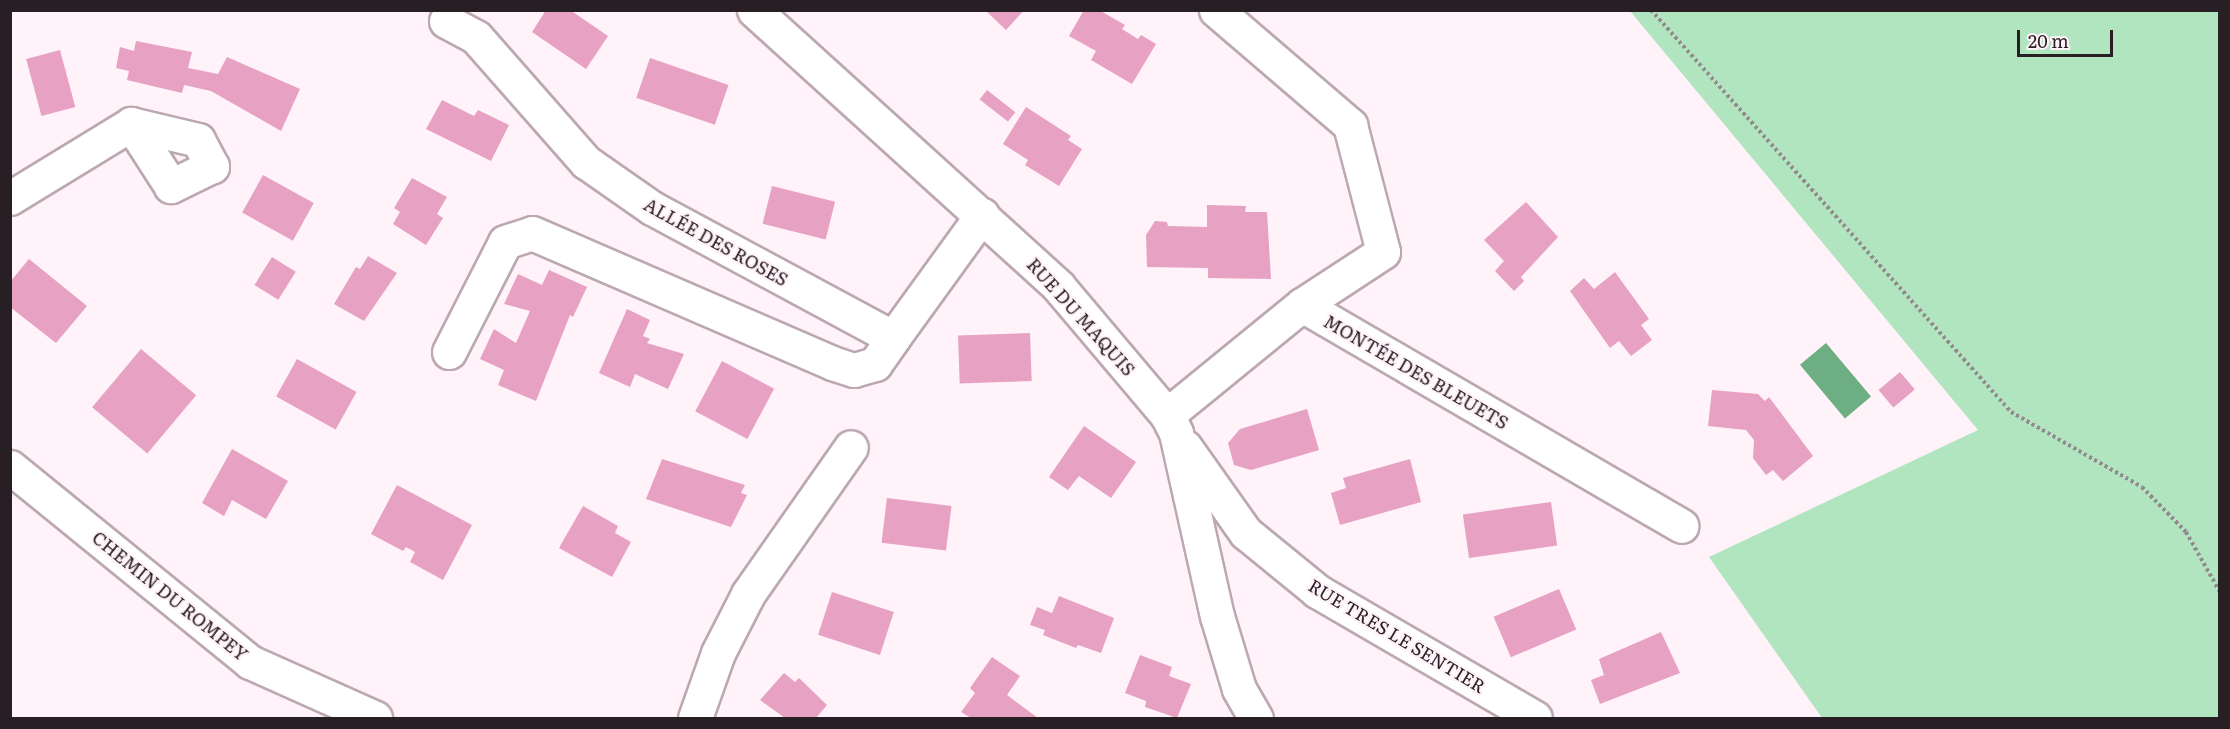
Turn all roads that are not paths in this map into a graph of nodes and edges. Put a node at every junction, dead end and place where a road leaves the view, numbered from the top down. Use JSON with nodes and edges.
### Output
{"nodes":[{"id":1,"x":754,"y":10,"type":"edge"},
{"id":2,"x":1216,"y":10,"type":"edge"},
{"id":3,"x":446,"y":21,"type":"dead end"},
{"id":4,"x":131,"y":124,"type":"dead end"},
{"id":5,"x":10,"y":198,"type":"edge"},
{"id":6,"x":982,"y":215,"type":"junction"},
{"id":7,"x":1302,"y":305,"type":"junction"},
{"id":8,"x":893,"y":338,"type":"junction"},
{"id":9,"x":449,"y":352,"type":"dead end"},
{"id":10,"x":1171,"y":424,"type":"junction"},
{"id":11,"x":852,"y":447,"type":"dead end"},
{"id":12,"x":10,"y":467,"type":"edge"},
{"id":13,"x":1681,"y":526,"type":"dead end"},
{"id":14,"x":375,"y":718,"type":"edge"},
{"id":15,"x":695,"y":718,"type":"edge"},
{"id":16,"x":1256,"y":718,"type":"edge"},
{"id":17,"x":1535,"y":718,"type":"edge"}],
"edges":[{"from":1,"to":6,"type":"street","name":"RUE DU MAQUIS"},
{"from":2,"to":7,"type":"street"},
{"from":3,"to":8,"type":"street","name":"ALLÉE DES ROSES"},
{"from":4,"to":5,"type":"street"},
{"from":6,"to":8,"type":"street"},
{"from":6,"to":10,"type":"street","name":"RUE DU MAQUIS"},
{"from":7,"to":10,"type":"street"},
{"from":7,"to":13,"type":"street","name":"MONTÉE DES BLEUETS"},
{"from":8,"to":9,"type":"street"},
{"from":10,"to":16,"type":"street","name":"RUE DU MAQUIS"},
{"from":10,"to":17,"type":"street","name":"RUE TRES LE SENTIER"},
{"from":11,"to":15,"type":"street"},
{"from":12,"to":14,"type":"street","name":"CHEMIN DU ROMPEY"}]}
